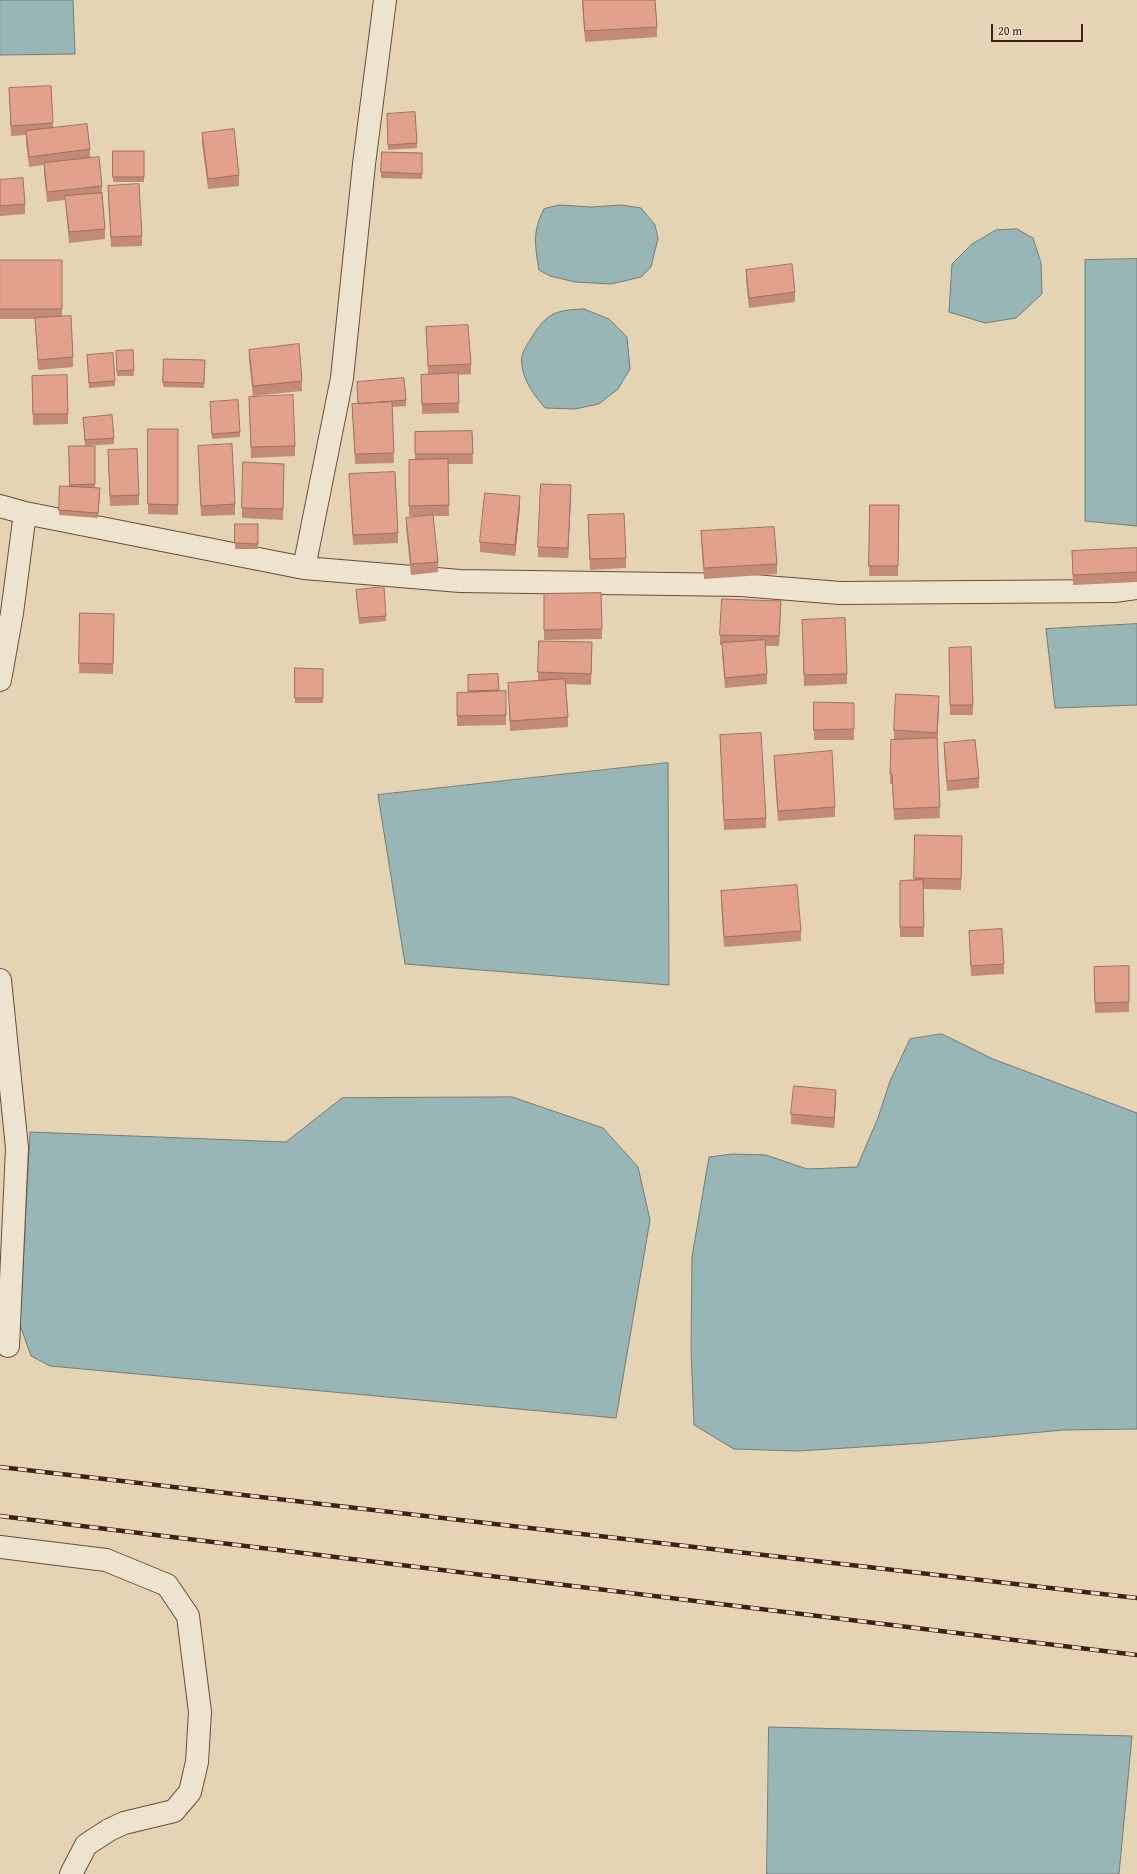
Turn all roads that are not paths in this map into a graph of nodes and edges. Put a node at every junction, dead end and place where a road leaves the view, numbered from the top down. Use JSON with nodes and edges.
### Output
{"nodes":[{"id":1,"x":385,"y":0,"type":"edge"},
{"id":2,"x":0,"y":506,"type":"edge"},
{"id":3,"x":25,"y":513,"type":"junction"},
{"id":4,"x":304,"y":568,"type":"junction"},
{"id":5,"x":1137,"y":588,"type":"edge"},
{"id":6,"x":0,"y":680,"type":"edge"},
{"id":7,"x":0,"y":980,"type":"edge"},
{"id":8,"x":8,"y":1346,"type":"dead end"},
{"id":9,"x":0,"y":1548,"type":"edge"},
{"id":10,"x":71,"y":1874,"type":"edge"}],
"edges":[{"from":1,"to":4,"type":"street"},
{"from":2,"to":3,"type":"street"},
{"from":3,"to":4,"type":"street"},
{"from":3,"to":6,"type":"street"},
{"from":4,"to":5,"type":"street"},
{"from":7,"to":8,"type":"street"},
{"from":9,"to":10,"type":"street"}]}
